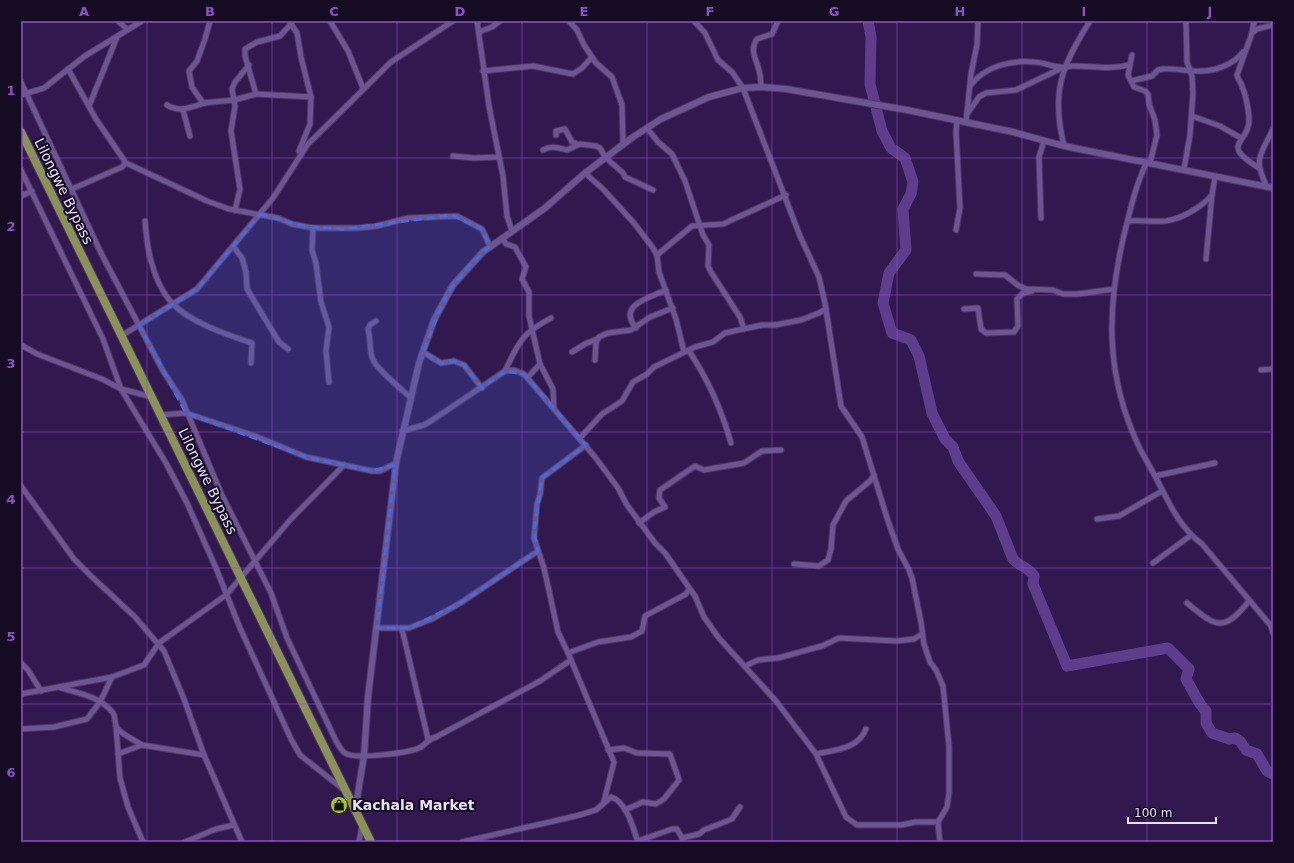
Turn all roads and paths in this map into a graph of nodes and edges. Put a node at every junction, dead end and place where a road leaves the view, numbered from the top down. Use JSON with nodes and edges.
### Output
{"nodes":[{"id":1,"x":118,"y":21,"type":"edge"},
{"id":2,"x":142,"y":21,"type":"edge"},
{"id":3,"x":210,"y":21,"type":"edge"},
{"id":4,"x":330,"y":21,"type":"edge"},
{"id":5,"x":453,"y":21,"type":"edge"},
{"id":6,"x":477,"y":21,"type":"edge"},
{"id":7,"x":500,"y":21,"type":"edge"},
{"id":8,"x":569,"y":21,"type":"edge"},
{"id":9,"x":694,"y":21,"type":"edge"},
{"id":10,"x":778,"y":21,"type":"edge"},
{"id":11,"x":978,"y":21,"type":"edge"},
{"id":12,"x":1090,"y":21,"type":"edge"},
{"id":13,"x":1186,"y":21,"type":"edge"},
{"id":14,"x":1254,"y":21,"type":"edge"},
{"id":15,"x":291,"y":23,"type":"edge"},
{"id":16,"x":1273,"y":25,"type":"edge"},
{"id":17,"x":127,"y":29,"type":"junction"},
{"id":18,"x":479,"y":32,"type":"junction"},
{"id":19,"x":1252,"y":33,"type":"junction"},
{"id":20,"x":117,"y":37,"type":"junction"},
{"id":21,"x":1246,"y":48,"type":"junction"},
{"id":22,"x":1132,"y":55,"type":"dead end"},
{"id":23,"x":592,"y":57,"type":"junction"},
{"id":24,"x":249,"y":65,"type":"junction"},
{"id":25,"x":1128,"y":65,"type":"junction"},
{"id":26,"x":1064,"y":67,"type":"junction"},
{"id":27,"x":68,"y":69,"type":"junction"},
{"id":28,"x":1189,"y":70,"type":"junction"},
{"id":29,"x":483,"y":71,"type":"junction"},
{"id":30,"x":1130,"y":81,"type":"junction"},
{"id":31,"x":21,"y":82,"type":"edge"},
{"id":32,"x":970,"y":86,"type":"junction"},
{"id":33,"x":761,"y":87,"type":"junction"},
{"id":34,"x":363,"y":88,"type":"junction"},
{"id":35,"x":743,"y":88,"type":"junction"},
{"id":36,"x":27,"y":93,"type":"junction"},
{"id":37,"x":256,"y":94,"type":"junction"},
{"id":38,"x":21,"y":95,"type":"edge"},
{"id":39,"x":311,"y":97,"type":"junction"},
{"id":40,"x":234,"y":100,"type":"junction"},
{"id":41,"x":205,"y":103,"type":"junction"},
{"id":42,"x":168,"y":105,"type":"dead end"},
{"id":43,"x":90,"y":106,"type":"junction"},
{"id":44,"x":183,"y":110,"type":"junction"},
{"id":45,"x":967,"y":114,"type":"junction"},
{"id":46,"x":1192,"y":116,"type":"junction"},
{"id":47,"x":957,"y":120,"type":"junction"},
{"id":48,"x":966,"y":122,"type":"junction"},
{"id":49,"x":647,"y":128,"type":"junction"},
{"id":50,"x":1273,"y":130,"type":"edge"},
{"id":51,"x":21,"y":132,"type":"edge"},
{"id":52,"x":556,"y":135,"type":"dead end"},
{"id":53,"x":190,"y":136,"type":"dead end"},
{"id":54,"x":1241,"y":138,"type":"junction"},
{"id":55,"x":1044,"y":141,"type":"junction"},
{"id":56,"x":624,"y":143,"type":"junction"},
{"id":57,"x":577,"y":144,"type":"junction"},
{"id":58,"x":1064,"y":146,"type":"junction"},
{"id":59,"x":543,"y":150,"type":"dead end"},
{"id":60,"x":453,"y":156,"type":"dead end"},
{"id":61,"x":499,"y":157,"type":"junction"},
{"id":62,"x":605,"y":157,"type":"junction"},
{"id":63,"x":296,"y":160,"type":"junction"},
{"id":64,"x":1149,"y":162,"type":"junction"},
{"id":65,"x":126,"y":163,"type":"junction"},
{"id":66,"x":1259,"y":168,"type":"junction"},
{"id":67,"x":21,"y":170,"type":"edge"},
{"id":68,"x":1184,"y":170,"type":"junction"},
{"id":69,"x":585,"y":173,"type":"junction"},
{"id":70,"x":1215,"y":177,"type":"junction"},
{"id":71,"x":1270,"y":188,"type":"edge"},
{"id":72,"x":72,"y":189,"type":"junction"},
{"id":73,"x":653,"y":190,"type":"dead end"},
{"id":74,"x":32,"y":191,"type":"junction"},
{"id":75,"x":786,"y":195,"type":"junction"},
{"id":76,"x":1212,"y":195,"type":"junction"},
{"id":77,"x":21,"y":196,"type":"edge"},
{"id":78,"x":235,"y":210,"type":"junction"},
{"id":79,"x":260,"y":214,"type":"junction"},
{"id":80,"x":1041,"y":218,"type":"dead end"},
{"id":81,"x":145,"y":221,"type":"dead end"},
{"id":82,"x":1128,"y":221,"type":"junction"},
{"id":83,"x":700,"y":225,"type":"junction"},
{"id":84,"x":313,"y":228,"type":"junction"},
{"id":85,"x":956,"y":230,"type":"dead end"},
{"id":86,"x":512,"y":231,"type":"junction"},
{"id":87,"x":502,"y":238,"type":"junction"},
{"id":88,"x":233,"y":246,"type":"junction"},
{"id":89,"x":490,"y":246,"type":"junction"},
{"id":90,"x":657,"y":255,"type":"junction"},
{"id":91,"x":1206,"y":259,"type":"dead end"},
{"id":92,"x":976,"y":274,"type":"dead end"},
{"id":93,"x":1114,"y":289,"type":"junction"},
{"id":94,"x":666,"y":290,"type":"junction"},
{"id":95,"x":1033,"y":291,"type":"junction"},
{"id":96,"x":173,"y":305,"type":"junction"},
{"id":97,"x":673,"y":308,"type":"junction"},
{"id":98,"x":826,"y":309,"type":"junction"},
{"id":99,"x":964,"y":309,"type":"dead end"},
{"id":100,"x":551,"y":318,"type":"dead end"},
{"id":101,"x":376,"y":321,"type":"dead end"},
{"id":102,"x":139,"y":325,"type":"junction"},
{"id":103,"x":636,"y":328,"type":"junction"},
{"id":104,"x":532,"y":329,"type":"junction"},
{"id":105,"x":744,"y":329,"type":"junction"},
{"id":106,"x":121,"y":336,"type":"junction"},
{"id":107,"x":597,"y":340,"type":"junction"},
{"id":108,"x":21,"y":345,"type":"edge"},
{"id":109,"x":288,"y":350,"type":"dead end"},
{"id":110,"x":686,"y":351,"type":"junction"},
{"id":111,"x":423,"y":352,"type":"junction"},
{"id":112,"x":572,"y":352,"type":"dead end"},
{"id":113,"x":595,"y":360,"type":"dead end"},
{"id":114,"x":252,"y":363,"type":"dead end"},
{"id":115,"x":540,"y":364,"type":"junction"},
{"id":116,"x":1273,"y":369,"type":"edge"},
{"id":117,"x":1261,"y":370,"type":"dead end"},
{"id":118,"x":505,"y":371,"type":"junction"},
{"id":119,"x":528,"y":377,"type":"junction"},
{"id":120,"x":329,"y":382,"type":"dead end"},
{"id":121,"x":482,"y":388,"type":"junction"},
{"id":122,"x":121,"y":389,"type":"junction"},
{"id":123,"x":152,"y":398,"type":"junction"},
{"id":124,"x":410,"y":398,"type":"junction"},
{"id":125,"x":554,"y":409,"type":"junction"},
{"id":126,"x":186,"y":412,"type":"junction"},
{"id":127,"x":160,"y":415,"type":"junction"},
{"id":128,"x":402,"y":431,"type":"junction"},
{"id":129,"x":580,"y":438,"type":"junction"},
{"id":130,"x":731,"y":443,"type":"dead end"},
{"id":131,"x":586,"y":445,"type":"junction"},
{"id":132,"x":781,"y":450,"type":"dead end"},
{"id":133,"x":396,"y":463,"type":"junction"},
{"id":134,"x":1215,"y":463,"type":"dead end"},
{"id":135,"x":344,"y":465,"type":"junction"},
{"id":136,"x":874,"y":475,"type":"junction"},
{"id":137,"x":1156,"y":476,"type":"junction"},
{"id":138,"x":21,"y":486,"type":"edge"},
{"id":139,"x":1162,"y":491,"type":"junction"},
{"id":140,"x":1097,"y":519,"type":"dead end"},
{"id":141,"x":639,"y":523,"type":"junction"},
{"id":142,"x":1190,"y":536,"type":"junction"},
{"id":143,"x":538,"y":551,"type":"junction"},
{"id":144,"x":255,"y":562,"type":"junction"},
{"id":145,"x":1153,"y":563,"type":"dead end"},
{"id":146,"x":794,"y":564,"type":"dead end"},
{"id":147,"x":241,"y":579,"type":"junction"},
{"id":148,"x":689,"y":589,"type":"junction"},
{"id":149,"x":226,"y":595,"type":"junction"},
{"id":150,"x":1249,"y":601,"type":"junction"},
{"id":151,"x":1187,"y":603,"type":"dead end"},
{"id":152,"x":377,"y":628,"type":"junction"},
{"id":153,"x":402,"y":629,"type":"junction"},
{"id":154,"x":1273,"y":633,"type":"edge"},
{"id":155,"x":922,"y":634,"type":"junction"},
{"id":156,"x":159,"y":643,"type":"junction"},
{"id":157,"x":568,"y":653,"type":"junction"},
{"id":158,"x":571,"y":660,"type":"junction"},
{"id":159,"x":21,"y":663,"type":"edge"},
{"id":160,"x":745,"y":666,"type":"junction"},
{"id":161,"x":112,"y":677,"type":"junction"},
{"id":162,"x":59,"y":688,"type":"junction"},
{"id":163,"x":41,"y":691,"type":"junction"},
{"id":164,"x":21,"y":694,"type":"edge"},
{"id":165,"x":100,"y":702,"type":"junction"},
{"id":166,"x":116,"y":726,"type":"junction"},
{"id":167,"x":21,"y":729,"type":"edge"},
{"id":168,"x":866,"y":729,"type":"dead end"},
{"id":169,"x":428,"y":739,"type":"junction"},
{"id":170,"x":142,"y":744,"type":"junction"},
{"id":171,"x":608,"y":750,"type":"junction"},
{"id":172,"x":118,"y":754,"type":"junction"},
{"id":173,"x":816,"y":754,"type":"junction"},
{"id":174,"x":204,"y":756,"type":"junction"},
{"id":175,"x":364,"y":756,"type":"junction"},
{"id":176,"x":345,"y":791,"type":"junction"},
{"id":177,"x":604,"y":801,"type":"junction"},
{"id":178,"x":740,"y":807,"type":"dead end"},
{"id":179,"x":625,"y":810,"type":"junction"},
{"id":180,"x":355,"y":811,"type":"junction"},
{"id":181,"x":938,"y":822,"type":"junction"},
{"id":182,"x":362,"y":824,"type":"junction"},
{"id":183,"x":234,"y":825,"type":"junction"},
{"id":184,"x":143,"y":842,"type":"edge"},
{"id":185,"x":184,"y":842,"type":"edge"},
{"id":186,"x":242,"y":842,"type":"edge"},
{"id":187,"x":359,"y":842,"type":"edge"},
{"id":188,"x":371,"y":842,"type":"edge"},
{"id":189,"x":462,"y":842,"type":"edge"},
{"id":190,"x":638,"y":842,"type":"edge"},
{"id":191,"x":940,"y":842,"type":"edge"}],
"edges":[{"from":1,"to":17,"type":"street"},
{"from":2,"to":17,"type":"street"},
{"from":3,"to":41,"type":"street"},
{"from":4,"to":34,"type":"street"},
{"from":5,"to":34,"type":"street"},
{"from":6,"to":18,"type":"street"},
{"from":7,"to":18,"type":"street"},
{"from":8,"to":23,"type":"street"},
{"from":9,"to":35,"type":"street"},
{"from":10,"to":33,"type":"street"},
{"from":11,"to":32,"type":"street"},
{"from":12,"to":26,"type":"street"},
{"from":13,"to":28,"type":"street"},
{"from":14,"to":19,"type":"street"},
{"from":15,"to":24,"type":"street"},
{"from":15,"to":39,"type":"street"},
{"from":16,"to":19,"type":"street"},
{"from":17,"to":20,"type":"street"},
{"from":18,"to":29,"type":"street"},
{"from":19,"to":21,"type":"street"},
{"from":20,"to":27,"type":"street"},
{"from":20,"to":43,"type":"street"},
{"from":21,"to":28,"type":"street"},
{"from":21,"to":54,"type":"street"},
{"from":22,"to":25,"type":"street"},
{"from":23,"to":29,"type":"street"},
{"from":23,"to":56,"type":"street"},
{"from":24,"to":37,"type":"street"},
{"from":24,"to":40,"type":"street"},
{"from":25,"to":26,"type":"street"},
{"from":25,"to":30,"type":"street"},
{"from":26,"to":32,"type":"street"},
{"from":26,"to":45,"type":"street"},
{"from":26,"to":58,"type":"street"},
{"from":27,"to":36,"type":"street"},
{"from":27,"to":43,"type":"street"},
{"from":28,"to":30,"type":"street"},
{"from":28,"to":46,"type":"street"},
{"from":29,"to":61,"type":"street"},
{"from":30,"to":64,"type":"street"},
{"from":31,"to":36,"type":"street"},
{"from":32,"to":45,"type":"street"},
{"from":33,"to":35,"type":"street"},
{"from":33,"to":47,"type":"street"},
{"from":34,"to":63,"type":"street"},
{"from":35,"to":49,"type":"street"},
{"from":35,"to":75,"type":"street"},
{"from":36,"to":38,"type":"street"},
{"from":36,"to":72,"type":"street"},
{"from":37,"to":39,"type":"street"},
{"from":37,"to":40,"type":"street"},
{"from":39,"to":63,"type":"street"},
{"from":40,"to":41,"type":"street"},
{"from":40,"to":78,"type":"street"},
{"from":41,"to":44,"type":"street"},
{"from":42,"to":44,"type":"street"},
{"from":43,"to":65,"type":"street"},
{"from":44,"to":53,"type":"street"},
{"from":45,"to":48,"type":"street"},
{"from":46,"to":54,"type":"street"},
{"from":46,"to":68,"type":"street"},
{"from":47,"to":48,"type":"street"},
{"from":47,"to":85,"type":"street"},
{"from":48,"to":55,"type":"street"},
{"from":49,"to":56,"type":"street"},
{"from":49,"to":83,"type":"street"},
{"from":50,"to":66,"type":"street"},
{"from":51,"to":106,"type":"main road","name":"Lilongwe Bypass"},
{"from":52,"to":57,"type":"street"},
{"from":54,"to":66,"type":"street"},
{"from":55,"to":58,"type":"street"},
{"from":55,"to":80,"type":"street"},
{"from":56,"to":62,"type":"street"},
{"from":57,"to":59,"type":"street"},
{"from":57,"to":62,"type":"street"},
{"from":58,"to":64,"type":"street"},
{"from":60,"to":61,"type":"street"},
{"from":61,"to":86,"type":"street"},
{"from":62,"to":69,"type":"street"},
{"from":62,"to":73,"type":"street"},
{"from":63,"to":79,"type":"street"},
{"from":64,"to":68,"type":"street"},
{"from":64,"to":82,"type":"street"},
{"from":65,"to":72,"type":"street"},
{"from":65,"to":78,"type":"street"},
{"from":66,"to":71,"type":"street"},
{"from":67,"to":74,"type":"street"},
{"from":68,"to":70,"type":"street"},
{"from":69,"to":86,"type":"street"},
{"from":69,"to":90,"type":"street"},
{"from":70,"to":71,"type":"street"},
{"from":70,"to":76,"type":"street"},
{"from":72,"to":102,"type":"street"},
{"from":74,"to":77,"type":"street"},
{"from":74,"to":122,"type":"street"},
{"from":75,"to":83,"type":"street"},
{"from":75,"to":98,"type":"street"},
{"from":76,"to":82,"type":"street"},
{"from":76,"to":91,"type":"street"},
{"from":78,"to":79,"type":"street"},
{"from":79,"to":84,"type":"street"},
{"from":79,"to":88,"type":"street"},
{"from":81,"to":96,"type":"street"},
{"from":82,"to":93,"type":"street"},
{"from":83,"to":90,"type":"street"},
{"from":83,"to":105,"type":"street"},
{"from":84,"to":89,"type":"street"},
{"from":84,"to":120,"type":"street"},
{"from":86,"to":87,"type":"street"},
{"from":87,"to":89,"type":"street"},
{"from":87,"to":104,"type":"street"},
{"from":88,"to":96,"type":"street"},
{"from":88,"to":109,"type":"street"},
{"from":89,"to":111,"type":"street"},
{"from":90,"to":94,"type":"street"},
{"from":92,"to":95,"type":"street"},
{"from":93,"to":95,"type":"street"},
{"from":93,"to":137,"type":"street"},
{"from":94,"to":97,"type":"street"},
{"from":94,"to":103,"type":"street"},
{"from":95,"to":99,"type":"street"},
{"from":96,"to":102,"type":"street"},
{"from":96,"to":114,"type":"street"},
{"from":97,"to":103,"type":"street"},
{"from":97,"to":110,"type":"street"},
{"from":98,"to":105,"type":"street"},
{"from":98,"to":136,"type":"street"},
{"from":100,"to":104,"type":"street"},
{"from":101,"to":124,"type":"street"},
{"from":102,"to":106,"type":"street"},
{"from":102,"to":126,"type":"street"},
{"from":103,"to":107,"type":"street"},
{"from":104,"to":115,"type":"street"},
{"from":104,"to":118,"type":"street"},
{"from":105,"to":110,"type":"street"},
{"from":106,"to":123,"type":"main road","name":"Lilongwe Bypass"},
{"from":107,"to":112,"type":"street"},
{"from":107,"to":113,"type":"street"},
{"from":108,"to":122,"type":"street"},
{"from":110,"to":129,"type":"street"},
{"from":110,"to":130,"type":"street"},
{"from":111,"to":121,"type":"street"},
{"from":111,"to":124,"type":"street"},
{"from":115,"to":119,"type":"street"},
{"from":115,"to":125,"type":"street"},
{"from":116,"to":117,"type":"street"},
{"from":118,"to":119,"type":"street"},
{"from":118,"to":121,"type":"street"},
{"from":119,"to":125,"type":"street"},
{"from":121,"to":128,"type":"street"},
{"from":122,"to":123,"type":"street"},
{"from":122,"to":149,"type":"street"},
{"from":123,"to":127,"type":"main road","name":"Lilongwe Bypass"},
{"from":124,"to":128,"type":"street"},
{"from":125,"to":129,"type":"street"},
{"from":126,"to":127,"type":"street"},
{"from":126,"to":135,"type":"street"},
{"from":126,"to":144,"type":"street"},
{"from":127,"to":147,"type":"main road","name":"Lilongwe Bypass"},
{"from":128,"to":133,"type":"street"},
{"from":129,"to":131,"type":"street"},
{"from":131,"to":141,"type":"street"},
{"from":131,"to":143,"type":"street"},
{"from":132,"to":141,"type":"street"},
{"from":133,"to":135,"type":"street"},
{"from":133,"to":152,"type":"street"},
{"from":134,"to":137,"type":"street"},
{"from":135,"to":144,"type":"street"},
{"from":136,"to":146,"type":"street"},
{"from":136,"to":155,"type":"street"},
{"from":137,"to":139,"type":"street"},
{"from":138,"to":156,"type":"street"},
{"from":139,"to":140,"type":"street"},
{"from":139,"to":142,"type":"street"},
{"from":141,"to":148,"type":"street"},
{"from":142,"to":145,"type":"street"},
{"from":142,"to":150,"type":"street"},
{"from":143,"to":153,"type":"street"},
{"from":143,"to":157,"type":"street"},
{"from":144,"to":147,"type":"street"},
{"from":144,"to":175,"type":"street"},
{"from":147,"to":149,"type":"street"},
{"from":147,"to":176,"type":"main road","name":"Lilongwe Bypass"},
{"from":148,"to":157,"type":"street"},
{"from":148,"to":160,"type":"street"},
{"from":149,"to":156,"type":"street"},
{"from":149,"to":176,"type":"street"},
{"from":150,"to":151,"type":"street"},
{"from":150,"to":154,"type":"street"},
{"from":152,"to":153,"type":"street"},
{"from":152,"to":175,"type":"street"},
{"from":153,"to":169,"type":"street"},
{"from":155,"to":160,"type":"street"},
{"from":155,"to":181,"type":"street"},
{"from":156,"to":161,"type":"street"},
{"from":156,"to":174,"type":"street"},
{"from":157,"to":158,"type":"street"},
{"from":158,"to":169,"type":"street"},
{"from":158,"to":171,"type":"street"},
{"from":159,"to":163,"type":"street"},
{"from":160,"to":173,"type":"street"},
{"from":161,"to":162,"type":"street"},
{"from":161,"to":165,"type":"street"},
{"from":162,"to":163,"type":"street"},
{"from":162,"to":165,"type":"street"},
{"from":163,"to":164,"type":"street"},
{"from":165,"to":166,"type":"street"},
{"from":165,"to":167,"type":"street"},
{"from":166,"to":170,"type":"street"},
{"from":166,"to":172,"type":"street"},
{"from":168,"to":173,"type":"street"},
{"from":169,"to":175,"type":"street"},
{"from":170,"to":172,"type":"street"},
{"from":170,"to":174,"type":"street"},
{"from":171,"to":177,"type":"street"},
{"from":171,"to":179,"type":"street"},
{"from":172,"to":184,"type":"street"},
{"from":173,"to":181,"type":"street"},
{"from":174,"to":183,"type":"street"},
{"from":175,"to":180,"type":"street"},
{"from":176,"to":180,"type":"main road","name":"Lilongwe Bypass"},
{"from":177,"to":179,"type":"street"},
{"from":177,"to":189,"type":"street"},
{"from":178,"to":190,"type":"street"},
{"from":179,"to":190,"type":"street"},
{"from":180,"to":182,"type":"main road","name":"Lilongwe Bypass"},
{"from":181,"to":191,"type":"street"},
{"from":182,"to":187,"type":"street"},
{"from":182,"to":188,"type":"main road","name":"Lilongwe Bypass"},
{"from":183,"to":185,"type":"street"},
{"from":183,"to":186,"type":"street"}]}
